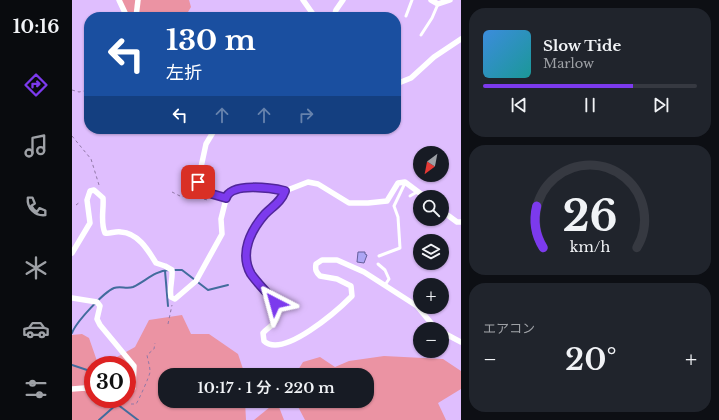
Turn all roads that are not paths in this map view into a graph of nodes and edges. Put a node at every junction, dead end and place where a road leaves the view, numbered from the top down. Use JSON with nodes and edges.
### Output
{"nodes":[{"id":1,"x":118,"y":0,"type":"edge"},
{"id":2,"x":138,"y":0,"type":"edge"},
{"id":3,"x":303,"y":0,"type":"edge"},
{"id":4,"x":342,"y":0,"type":"edge"},
{"id":5,"x":412,"y":0,"type":"edge"},
{"id":6,"x":431,"y":0,"type":"edge"},
{"id":7,"x":450,"y":0,"type":"edge"},
{"id":8,"x":438,"y":4,"type":"junction"},
{"id":9,"x":124,"y":12,"type":"edge"},
{"id":10,"x":137,"y":12,"type":"edge"},
{"id":11,"x":311,"y":12,"type":"edge"},
{"id":12,"x":335,"y":12,"type":"edge"},
{"id":13,"x":406,"y":16,"type":"dead end"},
{"id":14,"x":421,"y":35,"type":"dead end"},
{"id":15,"x":461,"y":38,"type":"edge"},
{"id":16,"x":401,"y":82,"type":"edge"},
{"id":17,"x":212,"y":134,"type":"edge"},
{"id":18,"x":405,"y":182,"type":"junction"},
{"id":19,"x":416,"y":190,"type":"edge"},
{"id":20,"x":285,"y":191,"type":"junction"},
{"id":21,"x":413,"y":194,"type":"edge"},
{"id":22,"x":410,"y":196,"type":"dead end"},
{"id":23,"x":223,"y":197,"type":"junction"},
{"id":24,"x":449,"y":216,"type":"edge"},
{"id":25,"x":461,"y":222,"type":"edge"},
{"id":26,"x":72,"y":253,"type":"edge"},
{"id":27,"x":379,"y":256,"type":"dead end"},
{"id":28,"x":378,"y":264,"type":"dead end"},
{"id":29,"x":385,"y":285,"type":"junction"},
{"id":30,"x":72,"y":298,"type":"edge"},
{"id":31,"x":430,"y":322,"type":"edge"},
{"id":32,"x":449,"y":336,"type":"edge"},
{"id":33,"x":461,"y":342,"type":"edge"},
{"id":34,"x":126,"y":356,"type":"edge"},
{"id":35,"x":84,"y":388,"type":"edge"},
{"id":36,"x":72,"y":389,"type":"edge"}],
"edges":[{"from":1,"to":9,"type":"street"},
{"from":2,"to":10,"type":"street"},
{"from":3,"to":11,"type":"street"},
{"from":4,"to":12,"type":"street"},
{"from":5,"to":13,"type":"lane"},
{"from":6,"to":8,"type":"street"},
{"from":7,"to":8,"type":"street"},
{"from":8,"to":14,"type":"lane"},
{"from":15,"to":16,"type":"street"},
{"from":17,"to":23,"type":"street"},
{"from":18,"to":19,"type":"street"},
{"from":18,"to":20,"type":"street"},
{"from":18,"to":27,"type":"lane"},
{"from":20,"to":23,"type":"street"},
{"from":20,"to":29,"type":"street"},
{"from":21,"to":22,"type":"lane"},
{"from":23,"to":26,"type":"street"},
{"from":24,"to":25,"type":"street"},
{"from":28,"to":29,"type":"lane"},
{"from":29,"to":31,"type":"street"},
{"from":30,"to":34,"type":"street"},
{"from":32,"to":33,"type":"street"},
{"from":35,"to":36,"type":"street"}]}
